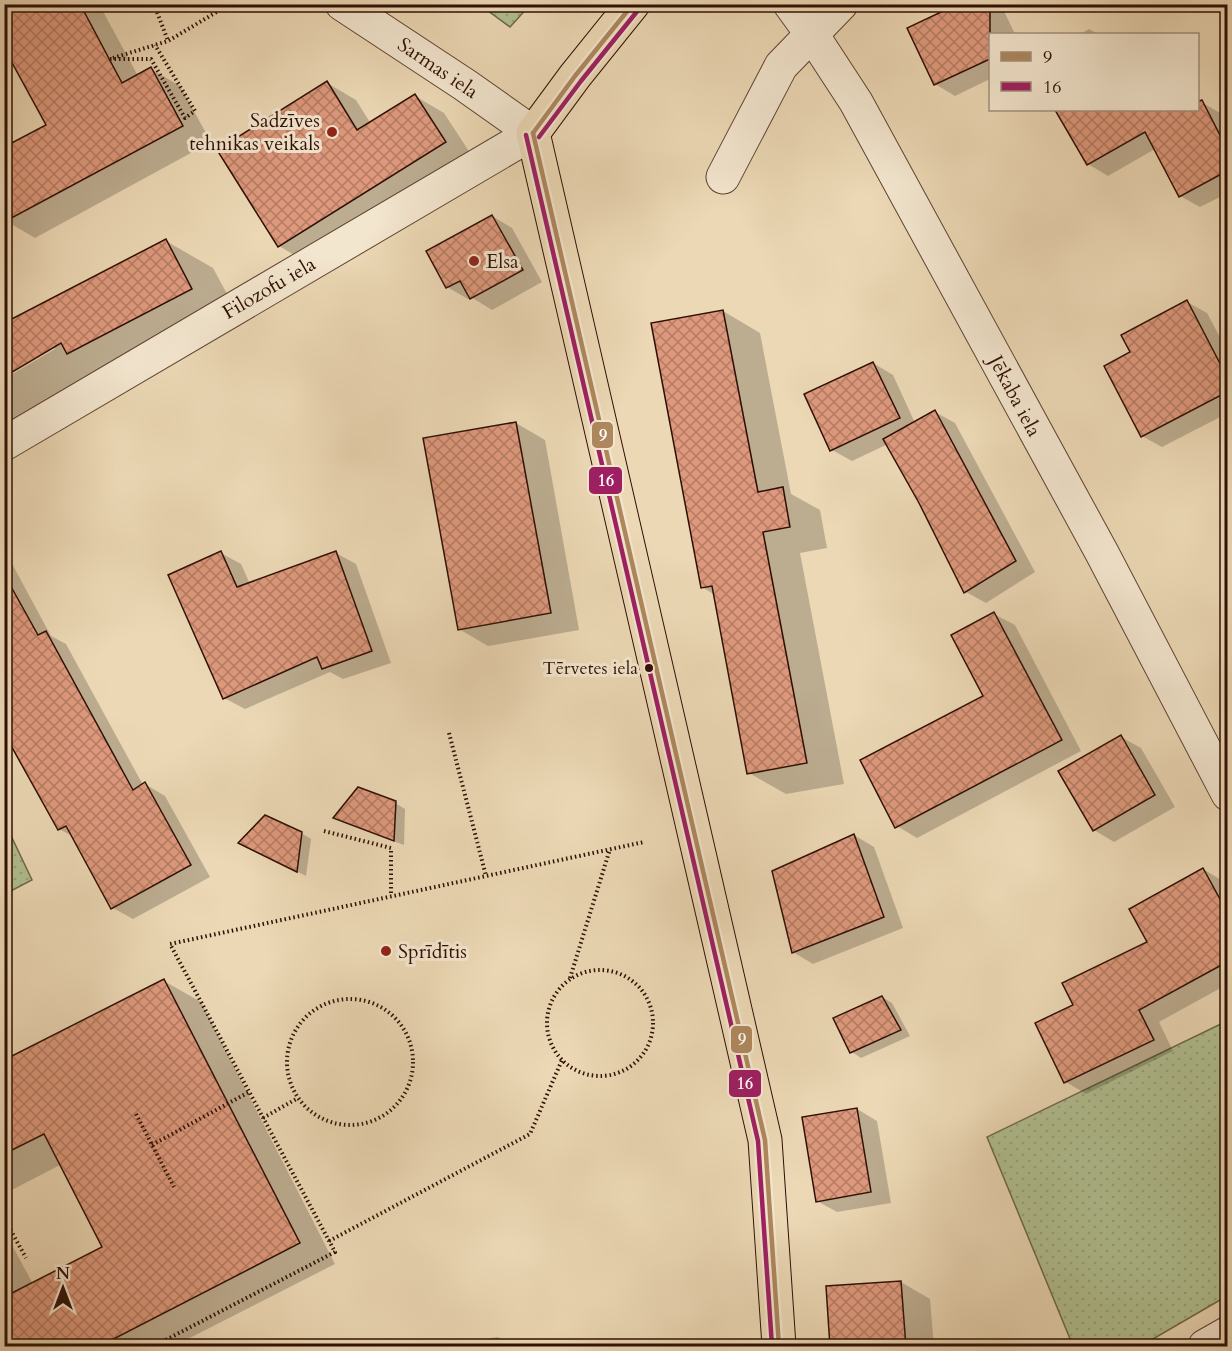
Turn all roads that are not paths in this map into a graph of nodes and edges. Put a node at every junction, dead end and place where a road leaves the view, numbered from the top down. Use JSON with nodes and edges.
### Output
{"nodes":[{"id":1,"x":342,"y":4,"type":"edge"},
{"id":2,"x":633,"y":4,"type":"edge"},
{"id":3,"x":789,"y":4,"type":"edge"},
{"id":4,"x":841,"y":4,"type":"edge"},
{"id":5,"x":811,"y":33,"type":"junction"},
{"id":6,"x":533,"y":133,"type":"junction"},
{"id":7,"x":723,"y":177,"type":"dead end"},
{"id":8,"x":4,"y":444,"type":"edge"},
{"id":9,"x":1227,"y":794,"type":"edge"},
{"id":10,"x":1227,"y":1333,"type":"edge"},
{"id":11,"x":779,"y":1347,"type":"edge"},
{"id":12,"x":1205,"y":1347,"type":"edge"}],
"edges":[{"from":1,"to":6,"type":"street","name":"Sarmas iela"},
{"from":2,"to":6,"type":"main road"},
{"from":3,"to":5,"type":"street","name":"Jēkaba iela"},
{"from":4,"to":5,"type":"street"},
{"from":5,"to":7,"type":"street"},
{"from":5,"to":9,"type":"street","name":"Jēkaba iela"},
{"from":6,"to":8,"type":"street","name":"Filozofu iela"},
{"from":6,"to":11,"type":"main road"},
{"from":10,"to":12,"type":"street"}]}
